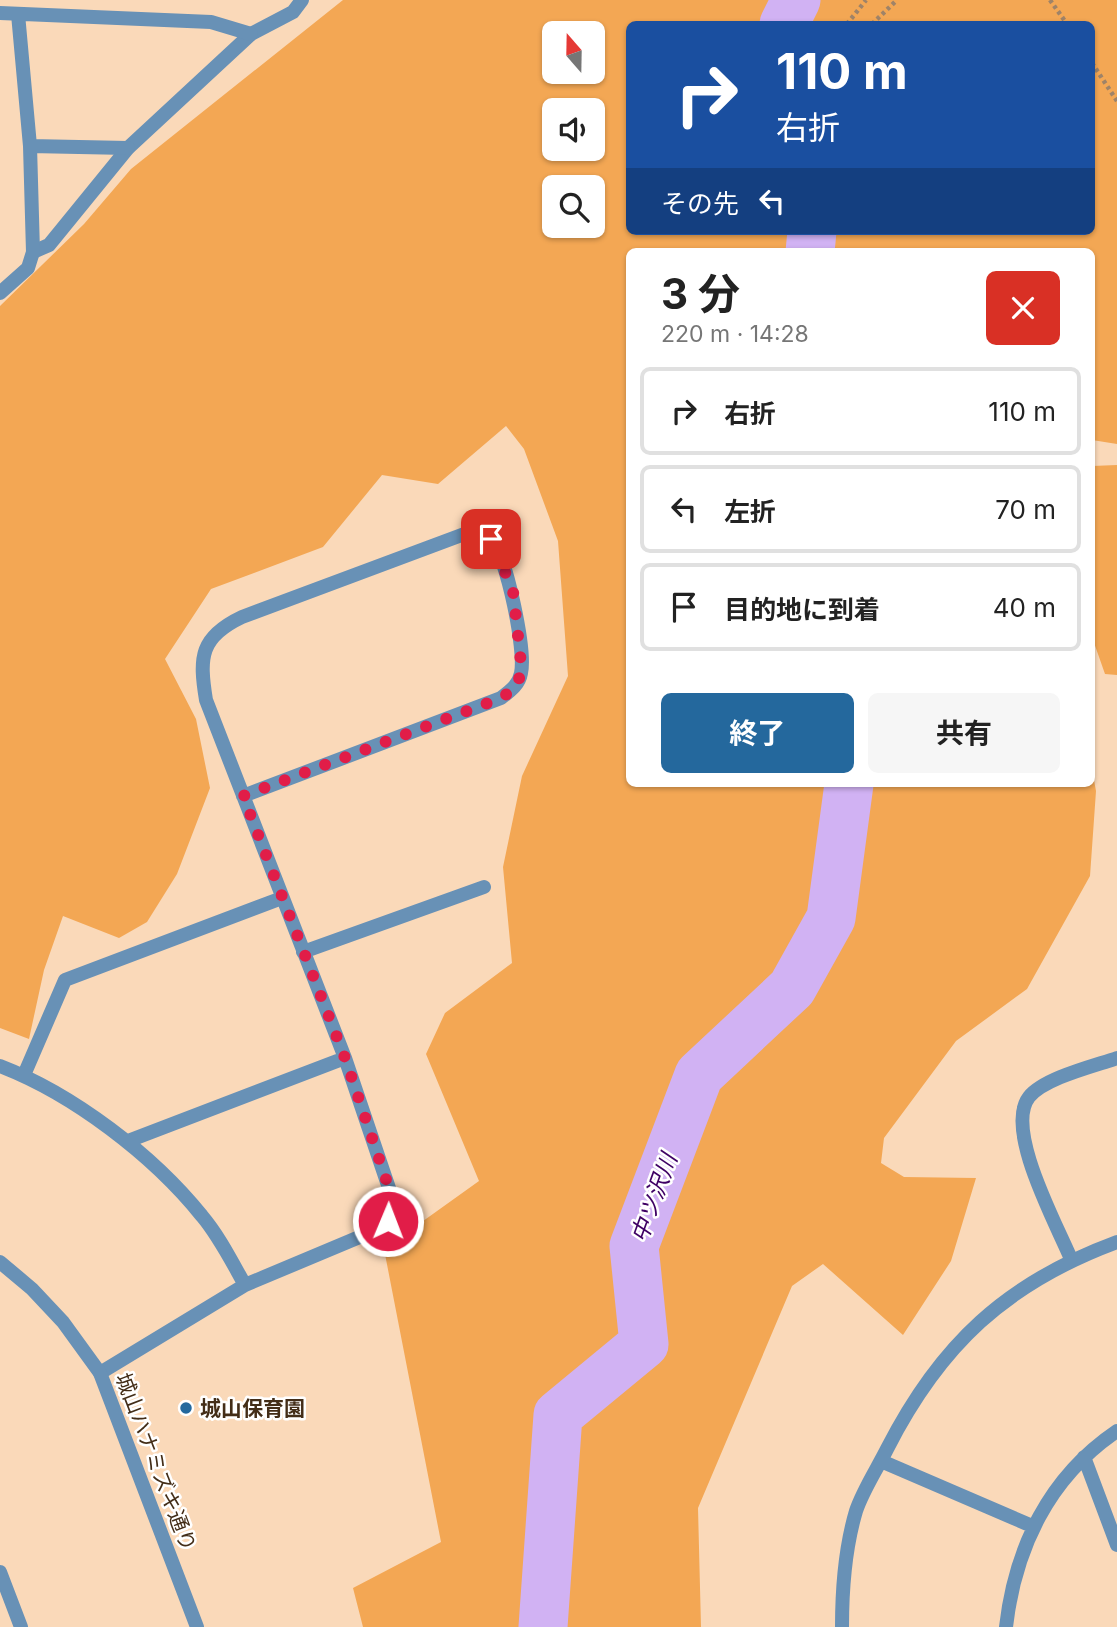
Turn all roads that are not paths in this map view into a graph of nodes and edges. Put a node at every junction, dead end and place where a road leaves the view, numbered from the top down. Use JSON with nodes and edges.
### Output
{"nodes":[{"id":1,"x":302,"y":0,"type":"edge"},
{"id":2,"x":0,"y":13,"type":"edge"},
{"id":3,"x":18,"y":14,"type":"junction"},
{"id":4,"x":251,"y":34,"type":"junction"},
{"id":5,"x":30,"y":146,"type":"junction"},
{"id":6,"x":128,"y":148,"type":"junction"},
{"id":7,"x":33,"y":252,"type":"junction"},
{"id":8,"x":0,"y":293,"type":"edge"},
{"id":9,"x":243,"y":796,"type":"junction"},
{"id":10,"x":484,"y":887,"type":"dead end"},
{"id":11,"x":282,"y":898,"type":"junction"},
{"id":12,"x":303,"y":952,"type":"junction"},
{"id":13,"x":345,"y":1058,"type":"junction"},
{"id":14,"x":1117,"y":1058,"type":"edge"},
{"id":15,"x":0,"y":1066,"type":"edge"},
{"id":16,"x":24,"y":1075,"type":"junction"},
{"id":17,"x":128,"y":1141,"type":"junction"},
{"id":18,"x":1117,"y":1242,"type":"edge"},
{"id":19,"x":1071,"y":1259,"type":"junction"},
{"id":20,"x":0,"y":1262,"type":"edge"},
{"id":21,"x":245,"y":1285,"type":"junction"},
{"id":22,"x":100,"y":1373,"type":"junction"},
{"id":23,"x":1117,"y":1431,"type":"edge"},
{"id":24,"x":1084,"y":1457,"type":"junction"},
{"id":25,"x":881,"y":1461,"type":"junction"},
{"id":26,"x":1032,"y":1526,"type":"junction"},
{"id":27,"x":1117,"y":1545,"type":"edge"},
{"id":28,"x":0,"y":1572,"type":"edge"},
{"id":29,"x":15,"y":1625,"type":"edge"},
{"id":30,"x":197,"y":1627,"type":"edge"},
{"id":31,"x":842,"y":1627,"type":"edge"},
{"id":32,"x":1006,"y":1627,"type":"edge"}],
"edges":[{"from":1,"to":4,"type":"street"},
{"from":2,"to":3,"type":"street"},
{"from":3,"to":4,"type":"street"},
{"from":3,"to":5,"type":"street"},
{"from":4,"to":6,"type":"street"},
{"from":5,"to":6,"type":"street"},
{"from":5,"to":7,"type":"street"},
{"from":6,"to":7,"type":"street"},
{"from":7,"to":8,"type":"street"},
{"from":9,"to":9,"type":"street"},
{"from":9,"to":11,"type":"street"},
{"from":10,"to":12,"type":"street"},
{"from":11,"to":12,"type":"street"},
{"from":11,"to":16,"type":"street"},
{"from":12,"to":13,"type":"street"},
{"from":13,"to":17,"type":"street"},
{"from":13,"to":21,"type":"street"},
{"from":14,"to":19,"type":"street"},
{"from":15,"to":16,"type":"street"},
{"from":16,"to":17,"type":"street"},
{"from":17,"to":21,"type":"street"},
{"from":18,"to":19,"type":"street"},
{"from":19,"to":25,"type":"street"},
{"from":20,"to":22,"type":"street","name":"城山ハナミズキ通り"},
{"from":21,"to":22,"type":"street"},
{"from":22,"to":30,"type":"street","name":"城山ハナミズキ通り"},
{"from":23,"to":24,"type":"street"},
{"from":24,"to":26,"type":"street"},
{"from":24,"to":27,"type":"street"},
{"from":25,"to":26,"type":"street"},
{"from":25,"to":31,"type":"street"},
{"from":26,"to":32,"type":"street"},
{"from":28,"to":29,"type":"street"}]}
